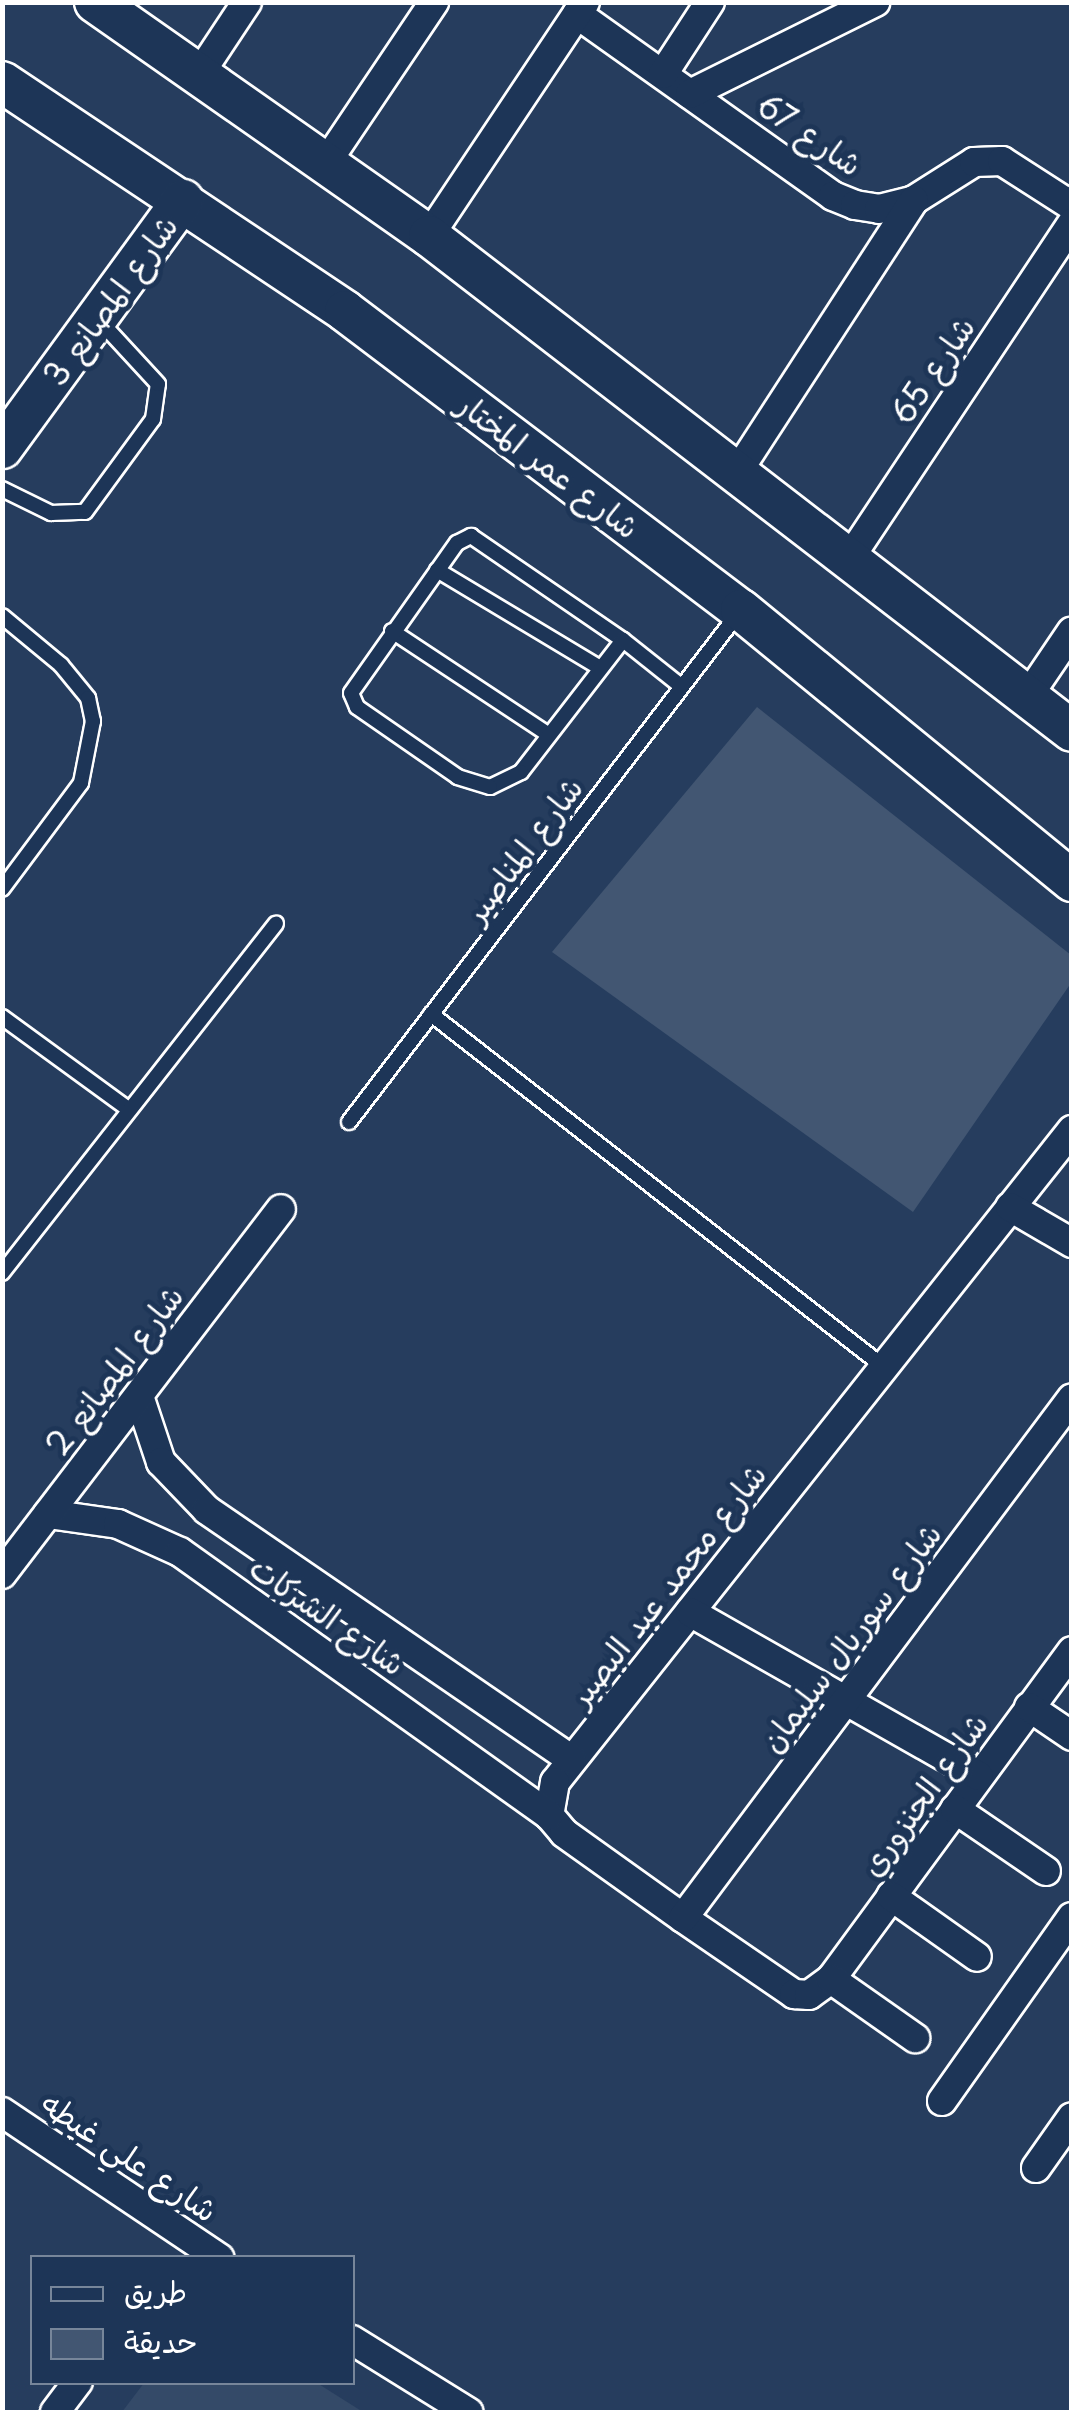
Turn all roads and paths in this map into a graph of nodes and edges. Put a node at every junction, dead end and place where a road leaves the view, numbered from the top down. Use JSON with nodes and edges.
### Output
{"nodes":[{"id":1,"x":95,"y":2,"type":"edge"},
{"id":2,"x":247,"y":2,"type":"edge"},
{"id":3,"x":434,"y":2,"type":"edge"},
{"id":4,"x":710,"y":2,"type":"edge"},
{"id":5,"x":875,"y":2,"type":"edge"},
{"id":6,"x":581,"y":8,"type":"edge"},
{"id":7,"x":200,"y":73,"type":"junction"},
{"id":8,"x":664,"y":74,"type":"junction"},
{"id":9,"x":2,"y":82,"type":"edge"},
{"id":10,"x":690,"y":94,"type":"junction"},
{"id":11,"x":326,"y":162,"type":"junction"},
{"id":12,"x":183,"y":200,"type":"junction"},
{"id":13,"x":914,"y":200,"type":"junction"},
{"id":14,"x":1072,"y":206,"type":"edge"},
{"id":15,"x":1072,"y":223,"type":"edge"},
{"id":16,"x":429,"y":236,"type":"junction"},
{"id":17,"x":97,"y":318,"type":"junction"},
{"id":18,"x":2,"y":448,"type":"edge"},
{"id":19,"x":738,"y":471,"type":"junction"},
{"id":20,"x":2,"y":489,"type":"edge"},
{"id":21,"x":851,"y":556,"type":"junction"},
{"id":22,"x":437,"y":570,"type":"junction"},
{"id":23,"x":741,"y":610,"type":"junction"},
{"id":24,"x":2,"y":616,"type":"edge"},
{"id":25,"x":392,"y":631,"type":"junction"},
{"id":26,"x":1072,"y":631,"type":"edge"},
{"id":27,"x":623,"y":640,"type":"junction"},
{"id":28,"x":600,"y":668,"type":"junction"},
{"id":29,"x":682,"y":687,"type":"junction"},
{"id":30,"x":1028,"y":696,"type":"junction"},
{"id":31,"x":1072,"y":730,"type":"edge"},
{"id":32,"x":549,"y":735,"type":"junction"},
{"id":33,"x":1072,"y":881,"type":"edge"},
{"id":34,"x":2,"y":889,"type":"edge"},
{"id":35,"x":276,"y":924,"type":"dead end"},
{"id":36,"x":431,"y":1014,"type":"junction"},
{"id":37,"x":2,"y":1018,"type":"edge"},
{"id":38,"x":128,"y":1109,"type":"junction"},
{"id":39,"x":348,"y":1122,"type":"dead end"},
{"id":40,"x":1072,"y":1130,"type":"edge"},
{"id":41,"x":1010,"y":1208,"type":"junction"},
{"id":42,"x":282,"y":1209,"type":"dead end"},
{"id":43,"x":1072,"y":1244,"type":"edge"},
{"id":44,"x":2,"y":1273,"type":"edge"},
{"id":45,"x":884,"y":1367,"type":"junction"},
{"id":46,"x":139,"y":1396,"type":"junction"},
{"id":47,"x":1072,"y":1398,"type":"edge"},
{"id":48,"x":48,"y":1514,"type":"junction"},
{"id":49,"x":2,"y":1574,"type":"edge"},
{"id":50,"x":690,"y":1612,"type":"junction"},
{"id":51,"x":1072,"y":1650,"type":"edge"},
{"id":52,"x":848,"y":1698,"type":"junction"},
{"id":53,"x":1030,"y":1707,"type":"junction"},
{"id":54,"x":1072,"y":1736,"type":"edge"},
{"id":55,"x":572,"y":1760,"type":"junction"},
{"id":56,"x":979,"y":1776,"type":"junction"},
{"id":57,"x":954,"y":1810,"type":"junction"},
{"id":58,"x":549,"y":1815,"type":"junction"},
{"id":59,"x":1046,"y":1871,"type":"dead end"},
{"id":60,"x":891,"y":1896,"type":"junction"},
{"id":61,"x":684,"y":1918,"type":"junction"},
{"id":62,"x":1072,"y":1918,"type":"edge"},
{"id":63,"x":976,"y":1957,"type":"dead end"},
{"id":64,"x":831,"y":1978,"type":"junction"},
{"id":65,"x":915,"y":2038,"type":"dead end"},
{"id":66,"x":942,"y":2101,"type":"dead end"},
{"id":67,"x":2,"y":2112,"type":"edge"},
{"id":68,"x":1072,"y":2117,"type":"edge"},
{"id":69,"x":1036,"y":2168,"type":"dead end"},
{"id":70,"x":181,"y":2248,"type":"edge"},
{"id":71,"x":208,"y":2255,"type":"edge"},
{"id":72,"x":355,"y":2342,"type":"edge"},
{"id":73,"x":76,"y":2385,"type":"edge"},
{"id":74,"x":55,"y":2412,"type":"edge"},
{"id":75,"x":468,"y":2412,"type":"edge"}],
"edges":[{"from":1,"to":7,"type":"main road"},
{"from":2,"to":7,"type":"street"},
{"from":3,"to":11,"type":"street"},
{"from":4,"to":8,"type":"street"},
{"from":5,"to":10,"type":"street"},
{"from":6,"to":8,"type":"street","name":"شارع 67"},
{"from":6,"to":16,"type":"street"},
{"from":7,"to":11,"type":"main road"},
{"from":8,"to":10,"type":"street","name":"شارع 67"},
{"from":9,"to":12,"type":"main road","name":"شارع عمر المختار"},
{"from":10,"to":13,"type":"street","name":"شارع 67"},
{"from":11,"to":16,"type":"main road"},
{"from":12,"to":17,"type":"main road","name":"شارع المصانع 3"},
{"from":12,"to":23,"type":"main road","name":"شارع عمر المختار"},
{"from":13,"to":14,"type":"street","name":"شارع 67"},
{"from":13,"to":19,"type":"street"},
{"from":15,"to":21,"type":"street","name":"شارع 65"},
{"from":16,"to":19,"type":"main road"},
{"from":17,"to":18,"type":"main road","name":"شارع المصانع 3"},
{"from":17,"to":20,"type":"lane"},
{"from":19,"to":21,"type":"main road"},
{"from":21,"to":30,"type":"main road"},
{"from":22,"to":25,"type":"lane"},
{"from":22,"to":27,"type":"lane"},
{"from":22,"to":28,"type":"lane"},
{"from":23,"to":29,"type":"lane","name":"شارع المناصير"},
{"from":23,"to":33,"type":"main road","name":"شارع عمر المختار"},
{"from":24,"to":34,"type":"lane"},
{"from":25,"to":32,"type":"lane"},
{"from":25,"to":32,"type":"lane"},
{"from":26,"to":30,"type":"street"},
{"from":27,"to":28,"type":"lane"},
{"from":27,"to":29,"type":"lane"},
{"from":28,"to":32,"type":"lane"},
{"from":29,"to":36,"type":"lane","name":"شارع المناصير"},
{"from":30,"to":31,"type":"main road"},
{"from":35,"to":38,"type":"lane"},
{"from":36,"to":39,"type":"lane","name":"شارع المناصير"},
{"from":36,"to":45,"type":"lane"},
{"from":37,"to":38,"type":"lane"},
{"from":38,"to":44,"type":"lane"},
{"from":40,"to":41,"type":"street","name":"شارع محمد عبد البصير"},
{"from":41,"to":43,"type":"street"},
{"from":41,"to":45,"type":"street","name":"شارع محمد عبد البصير"},
{"from":42,"to":46,"type":"street","name":"شارع المصانع 2"},
{"from":45,"to":50,"type":"street","name":"شارع محمد عبد البصير"},
{"from":46,"to":48,"type":"street","name":"شارع المصانع 2"},
{"from":46,"to":55,"type":"street","name":"شارع الشركات"},
{"from":47,"to":52,"type":"street","name":"شارع سوريال سليمان"},
{"from":48,"to":49,"type":"street","name":"شارع المصانع 2"},
{"from":48,"to":58,"type":"street","name":"شارع الشركات"},
{"from":50,"to":52,"type":"street"},
{"from":50,"to":55,"type":"street","name":"شارع محمد عبد البصير"},
{"from":51,"to":53,"type":"street","name":"شارع الجنزوري"},
{"from":52,"to":56,"type":"street"},
{"from":52,"to":61,"type":"street","name":"شارع سوريال سليمان"},
{"from":53,"to":54,"type":"street"},
{"from":53,"to":56,"type":"street","name":"شارع الجنزوري"},
{"from":55,"to":58,"type":"street","name":"شارع محمد عبد البصير"},
{"from":56,"to":57,"type":"street","name":"شارع الجنزوري"},
{"from":57,"to":59,"type":"street"},
{"from":57,"to":60,"type":"street","name":"شارع الجنزوري"},
{"from":58,"to":61,"type":"street"},
{"from":60,"to":63,"type":"street"},
{"from":60,"to":64,"type":"street","name":"شارع الجنزوري"},
{"from":61,"to":64,"type":"street"},
{"from":62,"to":66,"type":"street"},
{"from":64,"to":65,"type":"street"},
{"from":67,"to":70,"type":"street","name":"شارع علي غيطه"},
{"from":68,"to":69,"type":"street"},
{"from":70,"to":71,"type":"street","name":"شارع علي غيطه"},
{"from":72,"to":75,"type":"street"},
{"from":73,"to":74,"type":"street"}]}
